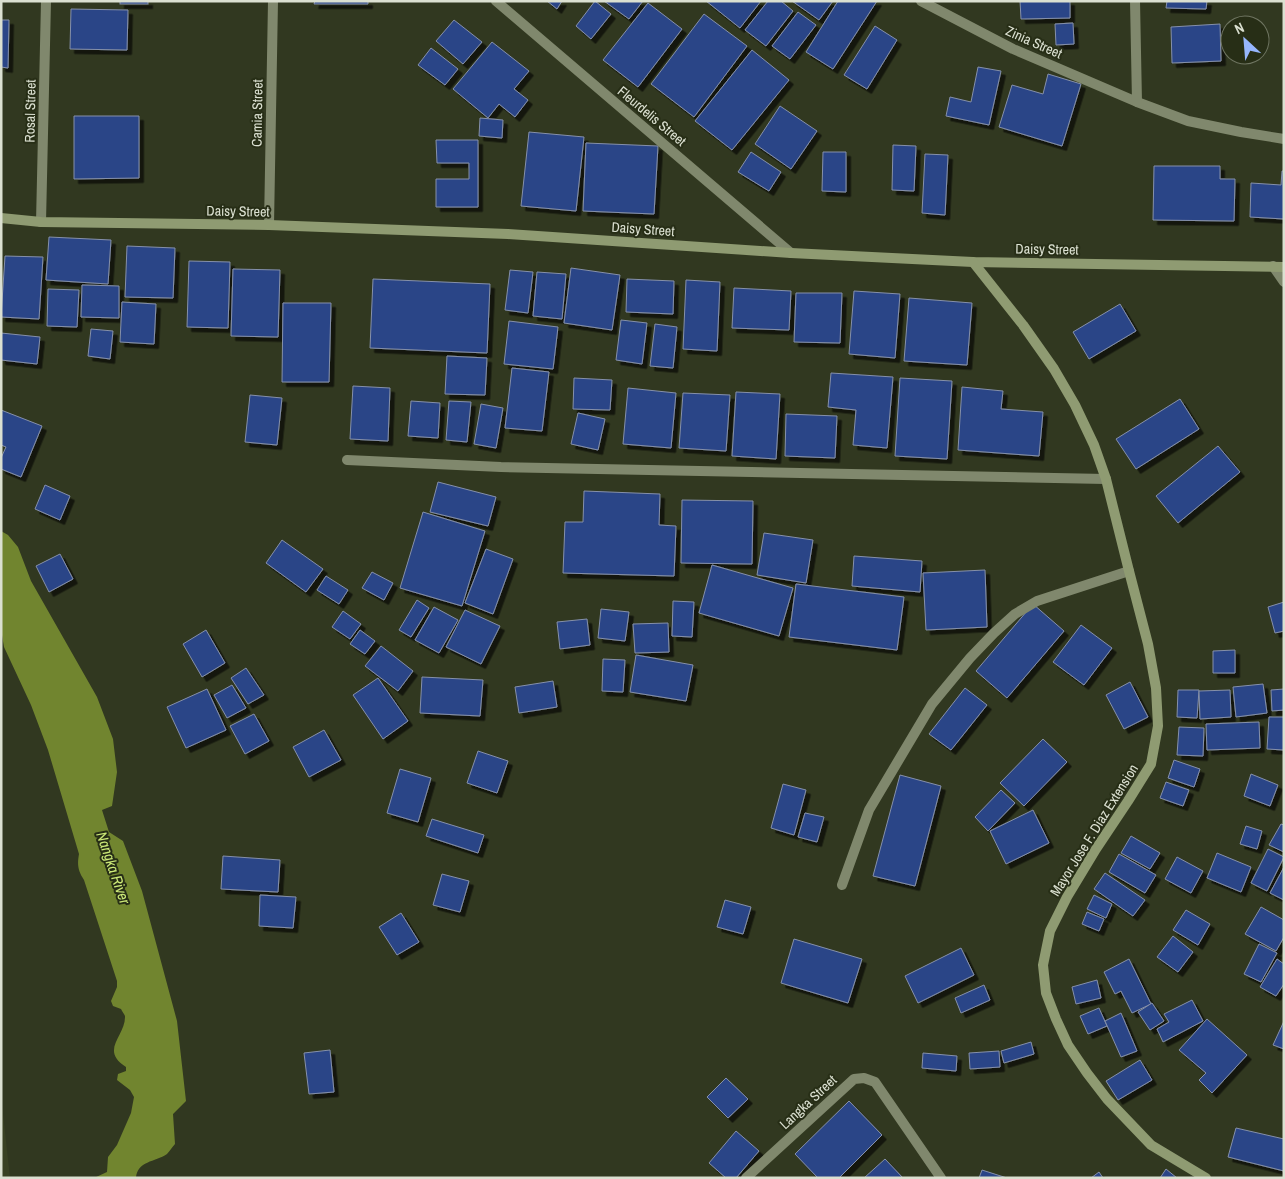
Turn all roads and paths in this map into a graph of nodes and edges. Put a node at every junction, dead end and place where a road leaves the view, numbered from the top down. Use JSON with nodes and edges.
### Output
{"nodes":[{"id":1,"x":46,"y":1,"type":"edge"},
{"id":2,"x":273,"y":1,"type":"edge"},
{"id":3,"x":496,"y":1,"type":"edge"},
{"id":4,"x":921,"y":1,"type":"edge"},
{"id":5,"x":1135,"y":1,"type":"edge"},
{"id":6,"x":1137,"y":102,"type":"junction"},
{"id":7,"x":1284,"y":139,"type":"edge"},
{"id":8,"x":1,"y":218,"type":"edge"},
{"id":9,"x":41,"y":222,"type":"junction"},
{"id":10,"x":269,"y":225,"type":"junction"},
{"id":11,"x":791,"y":253,"type":"junction"},
{"id":12,"x":974,"y":262,"type":"junction"},
{"id":13,"x":1278,"y":267,"type":"edge"},
{"id":14,"x":1284,"y":282,"type":"edge"},
{"id":15,"x":347,"y":460,"type":"dead end"},
{"id":16,"x":1106,"y":479,"type":"junction"},
{"id":17,"x":1129,"y":571,"type":"junction"},
{"id":18,"x":842,"y":885,"type":"dead end"},
{"id":19,"x":746,"y":1178,"type":"edge"},
{"id":20,"x":941,"y":1178,"type":"edge"},
{"id":21,"x":1206,"y":1178,"type":"edge"}],
"edges":[{"from":1,"to":9,"type":"street","name":"Rosal Street"},
{"from":2,"to":10,"type":"street","name":"Camia Street"},
{"from":3,"to":11,"type":"street","name":"Fleurdelis Street"},
{"from":4,"to":6,"type":"street","name":"Zinia Street"},
{"from":5,"to":6,"type":"street"},
{"from":6,"to":7,"type":"street","name":"Zinia Street"},
{"from":8,"to":9,"type":"street","name":"Daisy Street"},
{"from":9,"to":10,"type":"street","name":"Daisy Street"},
{"from":10,"to":11,"type":"street","name":"Daisy Street"},
{"from":11,"to":12,"type":"street","name":"Daisy Street"},
{"from":12,"to":13,"type":"street","name":"Daisy Street"},
{"from":12,"to":16,"type":"street","name":"Mayor Jose F. Diaz Extension"},
{"from":13,"to":14,"type":"street"},
{"from":15,"to":16,"type":"street"},
{"from":16,"to":17,"type":"street","name":"Mayor Jose F. Diaz Extension"},
{"from":17,"to":18,"type":"street"},
{"from":17,"to":21,"type":"street","name":"Mayor Jose F. Diaz Extension"},
{"from":19,"to":20,"type":"street","name":"Langka Street"}]}
